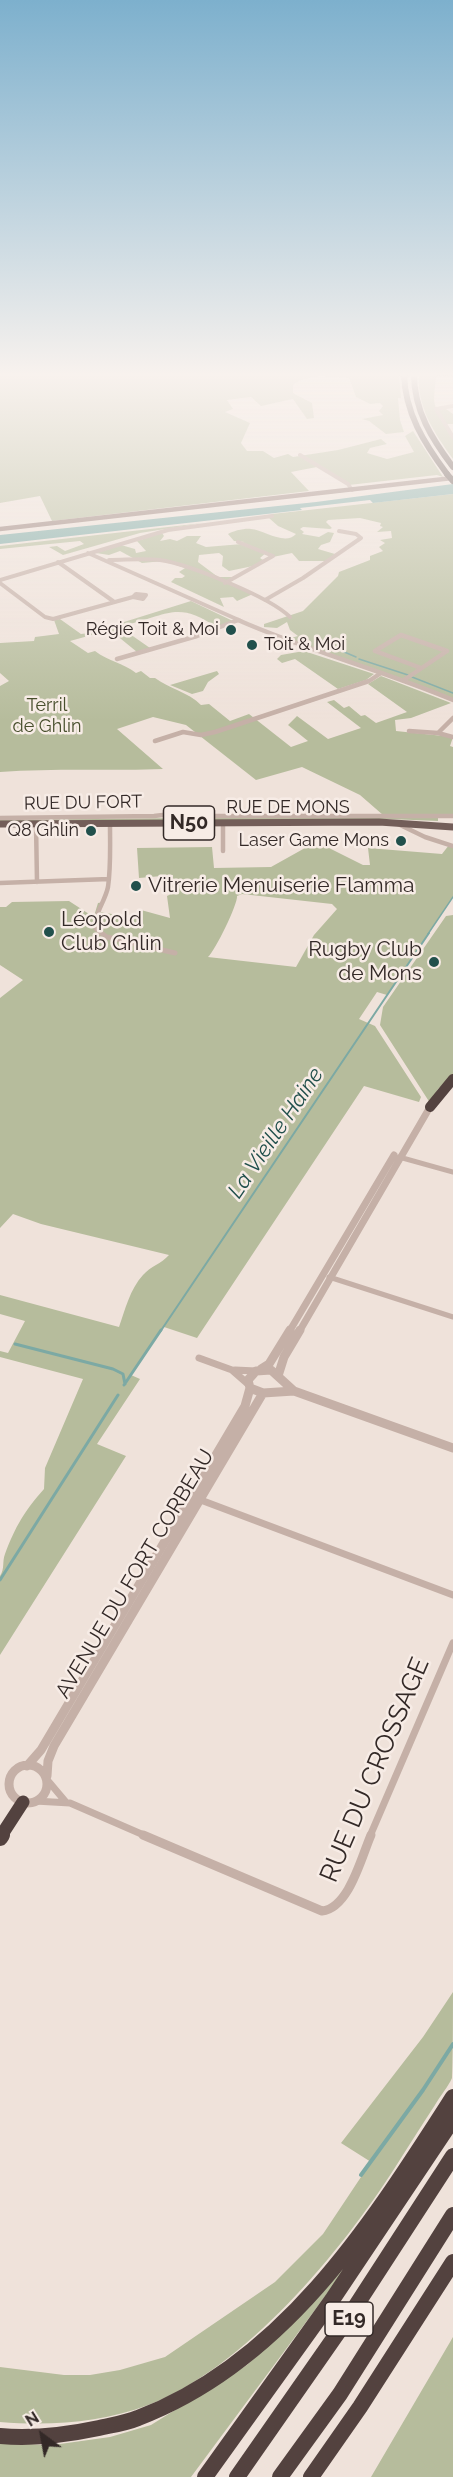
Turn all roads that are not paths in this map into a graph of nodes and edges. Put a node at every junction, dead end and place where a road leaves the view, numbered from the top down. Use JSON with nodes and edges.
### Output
{"nodes":[{"id":1,"x":352,"y":490,"type":"joint"},
{"id":2,"x":355,"y":490,"type":"edge"},
{"id":3,"x":272,"y":516,"type":"dead end"},
{"id":4,"x":0,"y":529,"type":"edge"},
{"id":5,"x":339,"y":531,"type":"dead end"},
{"id":6,"x":238,"y":542,"type":"dead end"},
{"id":7,"x":88,"y":554,"type":"junction"},
{"id":8,"x":105,"y":560,"type":"junction"},
{"id":9,"x":58,"y":562,"type":"junction"},
{"id":10,"x":0,"y":582,"type":"edge"},
{"id":11,"x":225,"y":583,"type":"junction"},
{"id":12,"x":133,"y":597,"type":"dead end"},
{"id":13,"x":265,"y":600,"type":"junction"},
{"id":14,"x":113,"y":601,"type":"junction"},
{"id":15,"x":290,"y":616,"type":"dead end"},
{"id":16,"x":238,"y":620,"type":"junction"},
{"id":17,"x":117,"y":659,"type":"dead end"},
{"id":18,"x":421,"y":668,"type":"junction"},
{"id":19,"x":381,"y":672,"type":"junction"},
{"id":20,"x":404,"y":680,"type":"junction"},
{"id":21,"x":453,"y":700,"type":"edge"},
{"id":22,"x":453,"y":718,"type":"edge"},
{"id":23,"x":409,"y":731,"type":"dead end"},
{"id":24,"x":438,"y":733,"type":"junction"},
{"id":25,"x":453,"y":736,"type":"edge"},
{"id":26,"x":155,"y":741,"type":"dead end"},
{"id":27,"x":453,"y":816,"type":"edge"},
{"id":28,"x":0,"y":818,"type":"edge"},
{"id":29,"x":396,"y":822,"type":"junction"},
{"id":30,"x":223,"y":823,"type":"junction"},
{"id":31,"x":0,"y":824,"type":"edge"},
{"id":32,"x":36,"y":824,"type":"junction"},
{"id":33,"x":110,"y":824,"type":"junction"},
{"id":34,"x":449,"y":826,"type":"edge"},
{"id":35,"x":453,"y":846,"type":"edge"},
{"id":36,"x":223,"y":851,"type":"dead end"},
{"id":37,"x":109,"y":879,"type":"junction"},
{"id":38,"x":38,"y":882,"type":"junction"},
{"id":39,"x":0,"y":883,"type":"edge"},
{"id":40,"x":175,"y":953,"type":"dead end"},
{"id":41,"x":453,"y":1079,"type":"edge"},
{"id":42,"x":430,"y":1107,"type":"joint"},
{"id":43,"x":397,"y":1156,"type":"junction"},
{"id":44,"x":453,"y":1172,"type":"edge"},
{"id":45,"x":327,"y":1276,"type":"junction"},
{"id":46,"x":453,"y":1317,"type":"edge"},
{"id":47,"x":199,"y":1358,"type":"dead end"},
{"id":48,"x":232,"y":1370,"type":"junction"},
{"id":49,"x":258,"y":1370,"type":"junction"},
{"id":50,"x":279,"y":1377,"type":"junction"},
{"id":51,"x":249,"y":1386,"type":"junction"},
{"id":52,"x":294,"y":1391,"type":"junction"},
{"id":53,"x":268,"y":1392,"type":"junction"},
{"id":54,"x":453,"y":1448,"type":"edge"},
{"id":55,"x":196,"y":1498,"type":"junction"},
{"id":56,"x":453,"y":1595,"type":"edge"},
{"id":57,"x":453,"y":1643,"type":"edge"},
{"id":58,"x":27,"y":1766,"type":"junction"},
{"id":59,"x":48,"y":1779,"type":"junction"},
{"id":60,"x":29,"y":1802,"type":"junction"},
{"id":61,"x":66,"y":1802,"type":"junction"},
{"id":62,"x":0,"y":1838,"type":"edge"},
{"id":63,"x":453,"y":2097,"type":"edge"},
{"id":64,"x":453,"y":2119,"type":"edge"},
{"id":65,"x":453,"y":2156,"type":"edge"},
{"id":66,"x":453,"y":2215,"type":"edge"},
{"id":67,"x":453,"y":2262,"type":"edge"},
{"id":68,"x":0,"y":2436,"type":"edge"},
{"id":69,"x":205,"y":2477,"type":"edge"},
{"id":70,"x":237,"y":2477,"type":"edge"},
{"id":71,"x":280,"y":2477,"type":"edge"},
{"id":72,"x":311,"y":2477,"type":"edge"}],
"edges":[{"from":1,"to":2,"type":"main road"},
{"from":1,"to":4,"type":"main road"},
{"from":3,"to":7,"type":"street"},
{"from":5,"to":13,"type":"street"},
{"from":6,"to":11,"type":"street"},
{"from":7,"to":8,"type":"street"},
{"from":7,"to":9,"type":"street"},
{"from":8,"to":11,"type":"street"},
{"from":8,"to":16,"type":"street"},
{"from":9,"to":10,"type":"street"},
{"from":9,"to":14,"type":"street"},
{"from":10,"to":14,"type":"street"},
{"from":11,"to":13,"type":"street"},
{"from":12,"to":14,"type":"street"},
{"from":13,"to":15,"type":"street"},
{"from":16,"to":17,"type":"street"},
{"from":16,"to":19,"type":"street"},
{"from":18,"to":18,"type":"street"},
{"from":18,"to":20,"type":"street"},
{"from":19,"to":20,"type":"street"},
{"from":19,"to":26,"type":"street"},
{"from":20,"to":21,"type":"street"},
{"from":22,"to":24,"type":"street"},
{"from":23,"to":24,"type":"street"},
{"from":24,"to":25,"type":"street"},
{"from":27,"to":28,"type":"street","name":"RUE DU FORT"},
{"from":29,"to":30,"type":"main road","name":"RUE DE MONS","number":"N50"},
{"from":29,"to":34,"type":"main road","name":"RUE DE MONS","number":"N50"},
{"from":29,"to":35,"type":"street","name":"RUE DE MONS"},
{"from":30,"to":33,"type":"main road","name":"RUE DE MONS","number":"N50"},
{"from":30,"to":36,"type":"street"},
{"from":31,"to":32,"type":"main road","name":"RUE DE MONS","number":"N50"},
{"from":32,"to":33,"type":"main road","name":"RUE DE MONS","number":"N50"},
{"from":32,"to":38,"type":"street"},
{"from":33,"to":37,"type":"street"},
{"from":37,"to":38,"type":"street"},
{"from":37,"to":40,"type":"street"},
{"from":38,"to":39,"type":"street"},
{"from":41,"to":42,"type":"highway"},
{"from":42,"to":43,"type":"street"},
{"from":43,"to":44,"type":"street"},
{"from":43,"to":45,"type":"street"},
{"from":45,"to":46,"type":"street"},
{"from":45,"to":49,"type":"street"},
{"from":45,"to":50,"type":"street"},
{"from":47,"to":48,"type":"street"},
{"from":48,"to":49,"type":"street"},
{"from":48,"to":51,"type":"street"},
{"from":49,"to":50,"type":"street"},
{"from":49,"to":51,"type":"street"},
{"from":50,"to":52,"type":"street"},
{"from":50,"to":53,"type":"street"},
{"from":51,"to":53,"type":"street"},
{"from":51,"to":55,"type":"street","name":"AVENUE DU FORT CORBEAU"},
{"from":52,"to":53,"type":"street"},
{"from":52,"to":54,"type":"street"},
{"from":53,"to":55,"type":"street","name":"AVENUE DU FORT CORBEAU"},
{"from":55,"to":56,"type":"street"},
{"from":55,"to":58,"type":"street","name":"AVENUE DU FORT CORBEAU"},
{"from":55,"to":59,"type":"street","name":"AVENUE DU FORT CORBEAU"},
{"from":57,"to":61,"type":"street","name":"RUE DU CROSSAGE"},
{"from":58,"to":59,"type":"street"},
{"from":58,"to":60,"type":"street"},
{"from":59,"to":60,"type":"street"},
{"from":59,"to":61,"type":"street"},
{"from":60,"to":61,"type":"street"},
{"from":60,"to":62,"type":"highway"},
{"from":63,"to":68,"type":"highway"},
{"from":64,"to":69,"type":"highway"},
{"from":65,"to":70,"type":"highway","number":"E19"},
{"from":66,"to":71,"type":"highway","number":"E19"},
{"from":67,"to":72,"type":"highway"}]}
